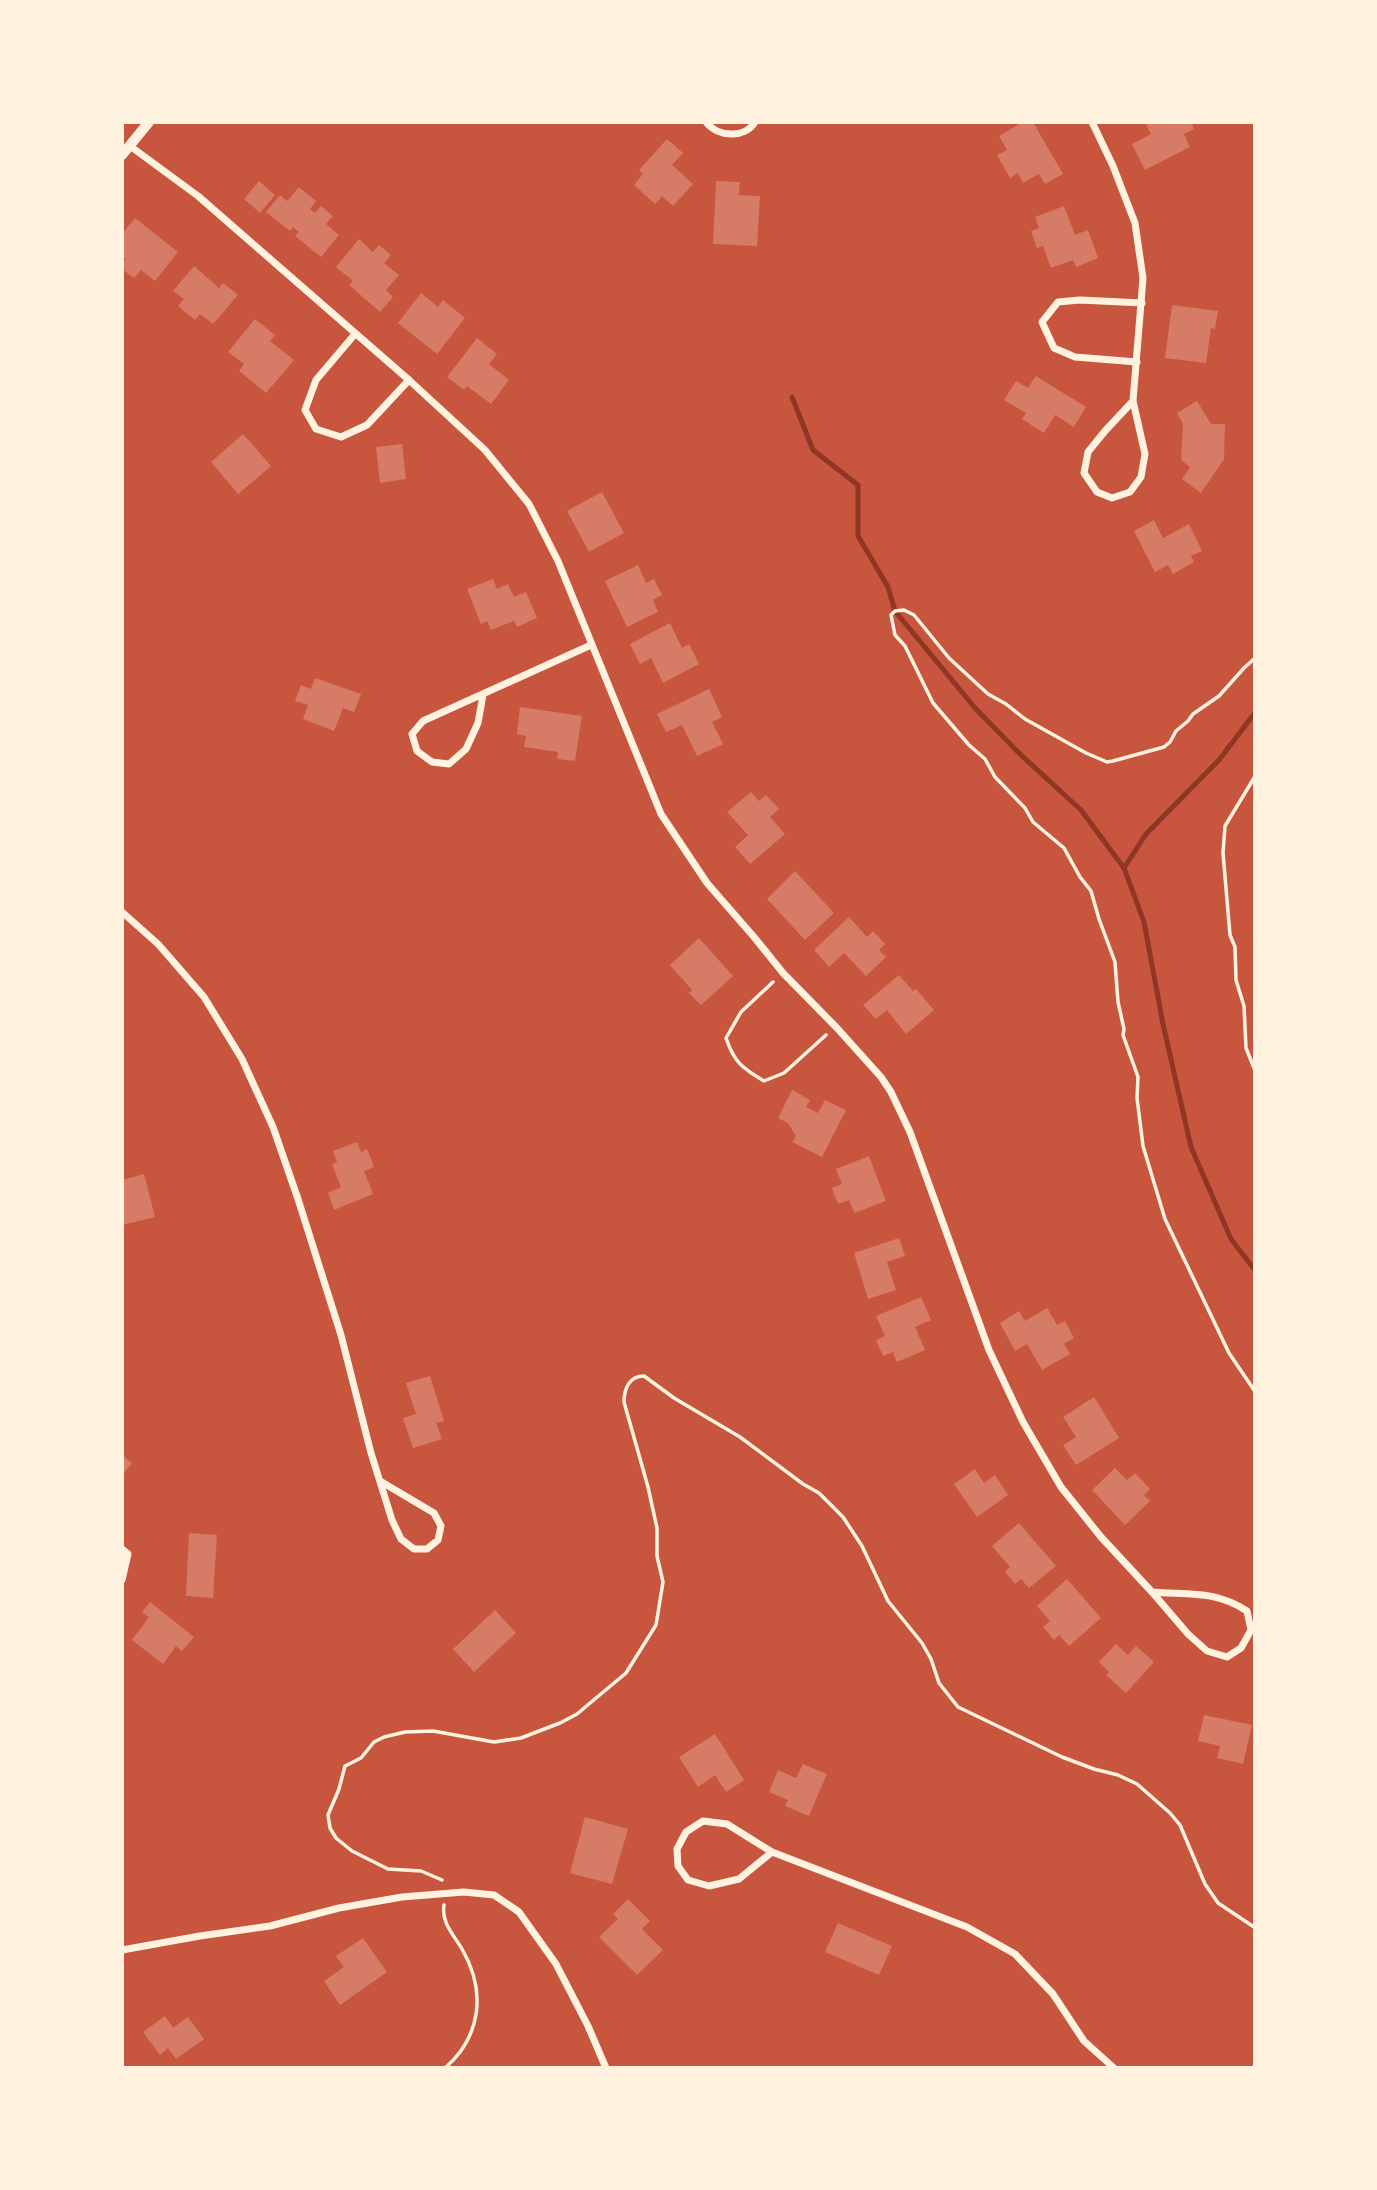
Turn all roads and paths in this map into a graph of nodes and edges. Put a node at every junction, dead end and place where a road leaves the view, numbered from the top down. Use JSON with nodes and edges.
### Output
{"nodes":[{"id":1,"x":149,"y":122,"type":"edge"},
{"id":2,"x":706,"y":122,"type":"edge"},
{"id":3,"x":755,"y":122,"type":"edge"},
{"id":4,"x":1092,"y":122,"type":"edge"},
{"id":5,"x":130,"y":146,"type":"junction"},
{"id":6,"x":122,"y":155,"type":"edge"},
{"id":7,"x":1142,"y":303,"type":"junction"},
{"id":8,"x":355,"y":334,"type":"junction"},
{"id":9,"x":1137,"y":362,"type":"junction"},
{"id":10,"x":409,"y":380,"type":"junction"},
{"id":11,"x":1133,"y":401,"type":"junction"},
{"id":12,"x":591,"y":645,"type":"junction"},
{"id":13,"x":1255,"y":659,"type":"edge"},
{"id":14,"x":483,"y":695,"type":"junction"},
{"id":15,"x":1255,"y":778,"type":"edge"},
{"id":16,"x":122,"y":912,"type":"edge"},
{"id":17,"x":783,"y":973,"type":"junction"},
{"id":18,"x":835,"y":1027,"type":"junction"},
{"id":19,"x":1255,"y":1068,"type":"edge"},
{"id":20,"x":1255,"y":1390,"type":"edge"},
{"id":21,"x":380,"y":1481,"type":"junction"},
{"id":22,"x":122,"y":1549,"type":"edge"},
{"id":23,"x":122,"y":1580,"type":"edge"},
{"id":24,"x":1152,"y":1592,"type":"junction"},
{"id":25,"x":772,"y":1852,"type":"junction"},
{"id":26,"x":446,"y":1894,"type":"junction"},
{"id":27,"x":1255,"y":1927,"type":"edge"},
{"id":28,"x":122,"y":1950,"type":"edge"},
{"id":29,"x":445,"y":2067,"type":"edge"},
{"id":30,"x":606,"y":2067,"type":"edge"},
{"id":31,"x":1114,"y":2067,"type":"edge"}],
"edges":[{"from":1,"to":5,"type":"street"},
{"from":2,"to":3,"type":"street"},
{"from":4,"to":7,"type":"street"},
{"from":5,"to":6,"type":"street"},
{"from":5,"to":8,"type":"street"},
{"from":7,"to":9,"type":"street"},
{"from":7,"to":9,"type":"street"},
{"from":8,"to":10,"type":"street"},
{"from":8,"to":10,"type":"street"},
{"from":9,"to":11,"type":"street"},
{"from":10,"to":12,"type":"street"},
{"from":11,"to":11,"type":"street"},
{"from":12,"to":14,"type":"street"},
{"from":12,"to":17,"type":"street"},
{"from":13,"to":20,"type":"path"},
{"from":14,"to":14,"type":"street"},
{"from":15,"to":19,"type":"path"},
{"from":16,"to":21,"type":"street"},
{"from":17,"to":18,"type":"street"},
{"from":17,"to":18,"type":"path"},
{"from":18,"to":24,"type":"street"},
{"from":21,"to":21,"type":"street"},
{"from":22,"to":23,"type":"street"},
{"from":24,"to":24,"type":"street"},
{"from":25,"to":25,"type":"street"},
{"from":25,"to":31,"type":"street"},
{"from":26,"to":27,"type":"path"},
{"from":26,"to":28,"type":"street"},
{"from":26,"to":29,"type":"path"},
{"from":26,"to":30,"type":"street"}]}
